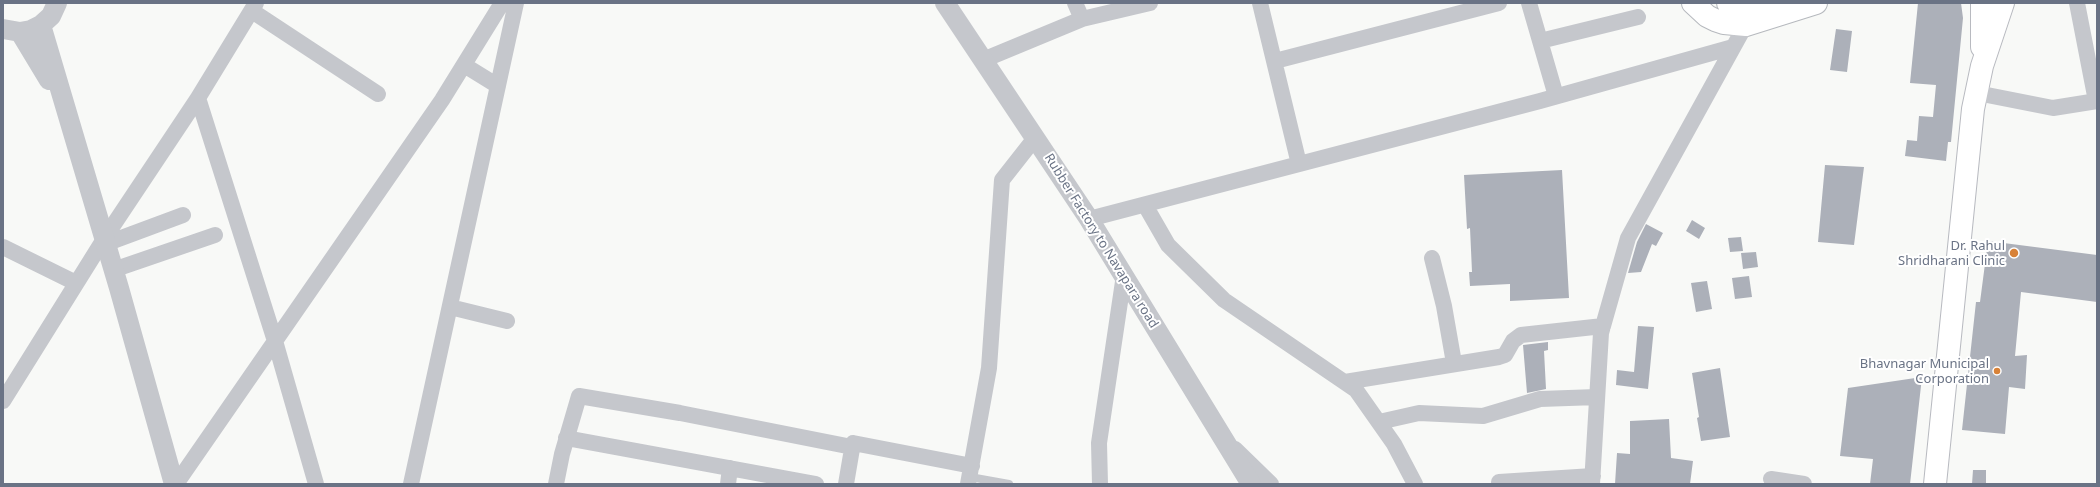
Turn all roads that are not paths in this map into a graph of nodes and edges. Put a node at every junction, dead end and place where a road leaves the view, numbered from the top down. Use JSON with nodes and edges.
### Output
{"nodes":[{"id":1,"x":57,"y":3,"type":"edge"},
{"id":2,"x":502,"y":3,"type":"edge"},
{"id":3,"x":516,"y":3,"type":"edge"},
{"id":4,"x":945,"y":3,"type":"edge"},
{"id":5,"x":1075,"y":3,"type":"edge"},
{"id":6,"x":1150,"y":3,"type":"edge"},
{"id":7,"x":1260,"y":3,"type":"edge"},
{"id":8,"x":1499,"y":3,"type":"edge"},
{"id":9,"x":1529,"y":3,"type":"edge"},
{"id":10,"x":1728,"y":3,"type":"edge"},
{"id":11,"x":1816,"y":3,"type":"edge"},
{"id":12,"x":1982,"y":3,"type":"edge"},
{"id":13,"x":2003,"y":3,"type":"edge"},
{"id":14,"x":2077,"y":3,"type":"edge"},
{"id":15,"x":1761,"y":4,"type":"edge"},
{"id":16,"x":254,"y":7,"type":"edge"},
{"id":17,"x":1704,"y":7,"type":"edge"},
{"id":18,"x":1638,"y":17,"type":"dead end"},
{"id":19,"x":1082,"y":19,"type":"junction"},
{"id":20,"x":41,"y":25,"type":"junction"},
{"id":21,"x":1746,"y":25,"type":"junction"},
{"id":22,"x":9,"y":33,"type":"edge"},
{"id":23,"x":1540,"y":41,"type":"junction"},
{"id":24,"x":1733,"y":48,"type":"junction"},
{"id":25,"x":983,"y":60,"type":"junction"},
{"id":26,"x":1275,"y":61,"type":"junction"},
{"id":27,"x":464,"y":65,"type":"junction"},
{"id":28,"x":1982,"y":66,"type":"junction"},
{"id":29,"x":498,"y":86,"type":"junction"},
{"id":30,"x":1977,"y":93,"type":"junction"},
{"id":31,"x":378,"y":94,"type":"dead end"},
{"id":32,"x":1556,"y":96,"type":"junction"},
{"id":33,"x":198,"y":98,"type":"junction"},
{"id":34,"x":62,"y":100,"type":"junction"},
{"id":35,"x":2096,"y":101,"type":"edge"},
{"id":36,"x":1035,"y":138,"type":"junction"},
{"id":37,"x":1299,"y":164,"type":"junction"},
{"id":38,"x":1145,"y":204,"type":"junction"},
{"id":39,"x":183,"y":215,"type":"dead end"},
{"id":40,"x":1089,"y":219,"type":"junction"},
{"id":41,"x":215,"y":235,"type":"dead end"},
{"id":42,"x":105,"y":242,"type":"junction"},
{"id":43,"x":3,"y":247,"type":"edge"},
{"id":44,"x":1432,"y":258,"type":"dead end"},
{"id":45,"x":113,"y":270,"type":"junction"},
{"id":46,"x":1124,"y":275,"type":"junction"},
{"id":47,"x":76,"y":283,"type":"junction"},
{"id":48,"x":450,"y":307,"type":"junction"},
{"id":49,"x":507,"y":321,"type":"dead end"},
{"id":50,"x":1603,"y":326,"type":"junction"},
{"id":51,"x":275,"y":341,"type":"junction"},
{"id":52,"x":1454,"y":363,"type":"junction"},
{"id":53,"x":1345,"y":382,"type":"junction"},
{"id":54,"x":1597,"y":397,"type":"junction"},
{"id":55,"x":3,"y":401,"type":"edge"},
{"id":56,"x":1379,"y":422,"type":"junction"},
{"id":57,"x":1222,"y":436,"type":"junction"},
{"id":58,"x":566,"y":438,"type":"junction"},
{"id":59,"x":852,"y":448,"type":"junction"},
{"id":60,"x":729,"y":476,"type":"edge"},
{"id":61,"x":970,"y":476,"type":"edge"},
{"id":62,"x":1771,"y":479,"type":"dead end"},
{"id":63,"x":1592,"y":480,"type":"edge"},
{"id":64,"x":1500,"y":482,"type":"dead end"},
{"id":65,"x":175,"y":484,"type":"edge"},
{"id":66,"x":316,"y":484,"type":"edge"},
{"id":67,"x":411,"y":484,"type":"edge"},
{"id":68,"x":556,"y":484,"type":"edge"},
{"id":69,"x":816,"y":484,"type":"edge"},
{"id":70,"x":846,"y":484,"type":"edge"},
{"id":71,"x":1010,"y":484,"type":"edge"},
{"id":72,"x":1100,"y":484,"type":"edge"},
{"id":73,"x":1251,"y":484,"type":"edge"},
{"id":74,"x":1271,"y":484,"type":"edge"},
{"id":75,"x":1415,"y":484,"type":"edge"},
{"id":76,"x":1804,"y":484,"type":"edge"},
{"id":77,"x":1935,"y":484,"type":"edge"}],
"edges":[{"from":1,"to":20,"type":"street"},
{"from":2,"to":27,"type":"street"},
{"from":3,"to":29,"type":"street"},
{"from":4,"to":25,"type":"street","name":"Rubber Factory to Navapara road"},
{"from":5,"to":19,"type":"street"},
{"from":6,"to":19,"type":"street"},
{"from":7,"to":26,"type":"street"},
{"from":8,"to":26,"type":"street"},
{"from":9,"to":23,"type":"street"},
{"from":10,"to":15,"type":"main road"},
{"from":11,"to":21,"type":"main road"},
{"from":12,"to":28,"type":"main road"},
{"from":13,"to":28,"type":"main road"},
{"from":14,"to":35,"type":"street"},
{"from":15,"to":21,"type":"street"},
{"from":16,"to":31,"type":"street"},
{"from":16,"to":33,"type":"street"},
{"from":17,"to":21,"type":"main road"},
{"from":18,"to":23,"type":"street"},
{"from":19,"to":25,"type":"street"},
{"from":20,"to":22,"type":"street"},
{"from":20,"to":34,"type":"street"},
{"from":21,"to":24,"type":"street"},
{"from":22,"to":34,"type":"street"},
{"from":23,"to":32,"type":"street"},
{"from":24,"to":32,"type":"street"},
{"from":24,"to":50,"type":"street"},
{"from":25,"to":36,"type":"street","name":"Rubber Factory to Navapara road"},
{"from":26,"to":37,"type":"street"},
{"from":27,"to":29,"type":"street"},
{"from":27,"to":51,"type":"street"},
{"from":28,"to":30,"type":"main road"},
{"from":29,"to":48,"type":"street"},
{"from":30,"to":35,"type":"street"},
{"from":30,"to":77,"type":"main road"},
{"from":32,"to":37,"type":"street"},
{"from":33,"to":42,"type":"street"},
{"from":33,"to":51,"type":"street"},
{"from":34,"to":42,"type":"street"},
{"from":36,"to":40,"type":"street","name":"Rubber Factory to Navapara road"},
{"from":36,"to":61,"type":"street"},
{"from":37,"to":38,"type":"street"},
{"from":38,"to":40,"type":"street"},
{"from":38,"to":53,"type":"street"},
{"from":39,"to":42,"type":"street"},
{"from":40,"to":46,"type":"street","name":"Rubber Factory to Navapara road"},
{"from":41,"to":45,"type":"street"},
{"from":42,"to":45,"type":"street"},
{"from":42,"to":47,"type":"street"},
{"from":43,"to":47,"type":"street"},
{"from":44,"to":52,"type":"street"},
{"from":45,"to":65,"type":"street"},
{"from":46,"to":57,"type":"street","name":"Rubber Factory to Navapara road"},
{"from":46,"to":72,"type":"street"},
{"from":47,"to":55,"type":"street"},
{"from":48,"to":49,"type":"street"},
{"from":48,"to":67,"type":"street"},
{"from":50,"to":52,"type":"street"},
{"from":50,"to":54,"type":"street"},
{"from":51,"to":65,"type":"street"},
{"from":51,"to":66,"type":"street"},
{"from":52,"to":53,"type":"street"},
{"from":53,"to":56,"type":"street"},
{"from":54,"to":56,"type":"street"},
{"from":54,"to":63,"type":"street"},
{"from":56,"to":75,"type":"street"},
{"from":57,"to":73,"type":"street","name":"Rubber Factory to Navapara road"},
{"from":57,"to":74,"type":"street"},
{"from":58,"to":59,"type":"street"},
{"from":58,"to":60,"type":"street"},
{"from":58,"to":68,"type":"street"},
{"from":59,"to":61,"type":"street"},
{"from":59,"to":70,"type":"street"},
{"from":60,"to":69,"type":"street"},
{"from":61,"to":71,"type":"lane"},
{"from":62,"to":76,"type":"street"},
{"from":63,"to":64,"type":"street"}]}
